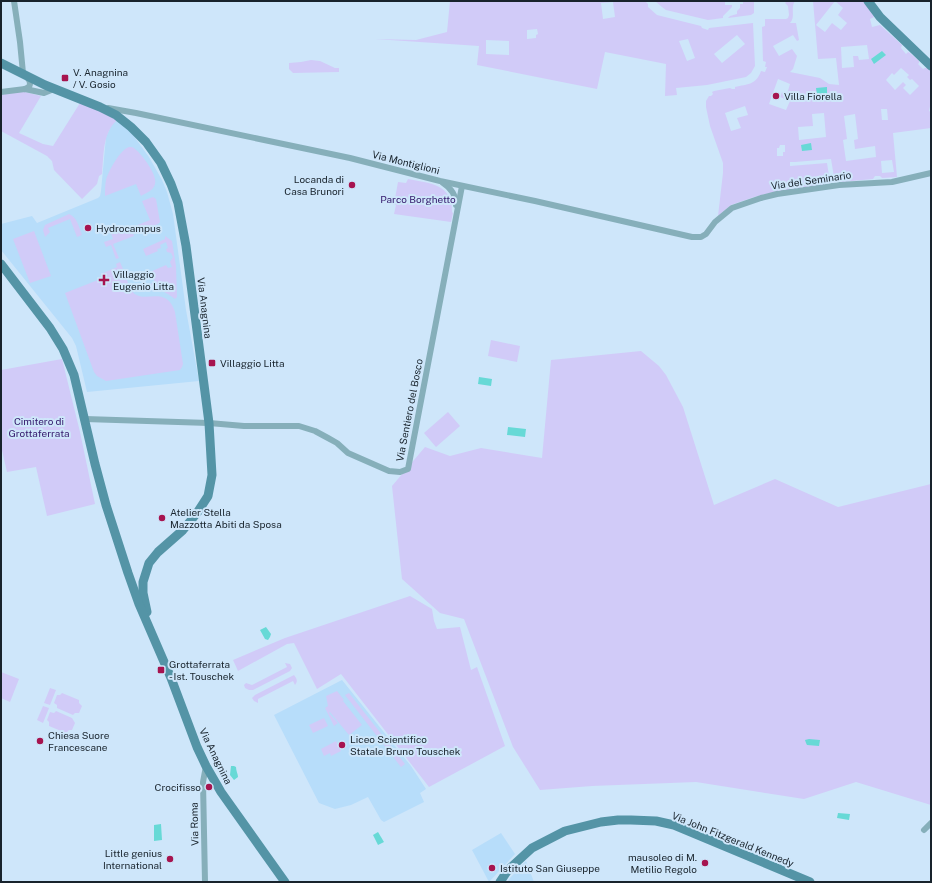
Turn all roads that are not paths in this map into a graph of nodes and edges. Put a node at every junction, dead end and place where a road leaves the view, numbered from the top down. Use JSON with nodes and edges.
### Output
{"nodes":[{"id":1,"x":14,"y":1,"type":"edge"},
{"id":2,"x":868,"y":1,"type":"edge"},
{"id":3,"x":1,"y":64,"type":"edge"},
{"id":4,"x":931,"y":66,"type":"edge"},
{"id":5,"x":23,"y":73,"type":"junction"},
{"id":6,"x":45,"y":85,"type":"junction"},
{"id":7,"x":54,"y":88,"type":"junction"},
{"id":8,"x":25,"y":89,"type":"junction"},
{"id":9,"x":1,"y":92,"type":"edge"},
{"id":10,"x":100,"y":107,"type":"junction"},
{"id":11,"x":136,"y":113,"type":"junction"},
{"id":12,"x":131,"y":127,"type":"junction"},
{"id":13,"x":931,"y":173,"type":"edge"},
{"id":14,"x":440,"y":181,"type":"junction"},
{"id":15,"x":462,"y":186,"type":"junction"},
{"id":16,"x":456,"y":215,"type":"junction"},
{"id":17,"x":706,"y":234,"type":"joint"},
{"id":18,"x":1,"y":264,"type":"edge"},
{"id":19,"x":85,"y":419,"type":"junction"},
{"id":20,"x":209,"y":423,"type":"junction"},
{"id":21,"x":128,"y":573,"type":"junction"},
{"id":22,"x":143,"y":582,"type":"junction"},
{"id":23,"x":149,"y":628,"type":"junction"},
{"id":24,"x":206,"y":766,"type":"junction"},
{"id":25,"x":931,"y":823,"type":"edge"},
{"id":26,"x":924,"y":830,"type":"dead end"},
{"id":27,"x":205,"y":882,"type":"edge"},
{"id":28,"x":285,"y":882,"type":"edge"},
{"id":29,"x":500,"y":882,"type":"edge"},
{"id":30,"x":810,"y":882,"type":"edge"}],
"edges":[{"from":1,"to":5,"type":"street"},
{"from":2,"to":4,"type":"main road"},
{"from":3,"to":5,"type":"main road","name":"Via Anagnina"},
{"from":5,"to":6,"type":"main road","name":"Via Anagnina"},
{"from":5,"to":8,"type":"street"},
{"from":6,"to":7,"type":"main road","name":"Via Anagnina"},
{"from":6,"to":8,"type":"street"},
{"from":7,"to":8,"type":"street"},
{"from":7,"to":10,"type":"main road","name":"Via Anagnina"},
{"from":8,"to":9,"type":"street"},
{"from":10,"to":11,"type":"street","name":"Via Montiglioni"},
{"from":10,"to":12,"type":"main road","name":"Via Anagnina"},
{"from":11,"to":12,"type":"street"},
{"from":11,"to":14,"type":"street","name":"Via Montiglioni"},
{"from":12,"to":20,"type":"main road","name":"Via Anagnina"},
{"from":13,"to":17,"type":"street","name":"Via del Seminario"},
{"from":14,"to":15,"type":"street","name":"Via Montiglioni"},
{"from":14,"to":16,"type":"street","name":"Via Sentiero del Bosco"},
{"from":15,"to":16,"type":"street","name":"Via Sentiero del Bosco"},
{"from":15,"to":17,"type":"street","name":"Via Montiglioni"},
{"from":16,"to":20,"type":"street","name":"Via Sentiero del Bosco"},
{"from":18,"to":19,"type":"main road","name":"Via Anagnina"},
{"from":19,"to":20,"type":"street","name":"Via Sentiero del Bosco"},
{"from":19,"to":21,"type":"main road","name":"Via Anagnina"},
{"from":20,"to":22,"type":"main road","name":"Via Anagnina"},
{"from":21,"to":22,"type":"main road"},
{"from":21,"to":23,"type":"main road","name":"Via Anagnina"},
{"from":22,"to":23,"type":"main road","name":"Via Anagnina"},
{"from":23,"to":24,"type":"main road","name":"Via Anagnina"},
{"from":24,"to":27,"type":"street","name":"Via Roma"},
{"from":24,"to":28,"type":"main road","name":"Via Anagnina"},
{"from":25,"to":26,"type":"street"},
{"from":29,"to":30,"type":"main road","name":"Via John Fitzgerald Kennedy"}]}
